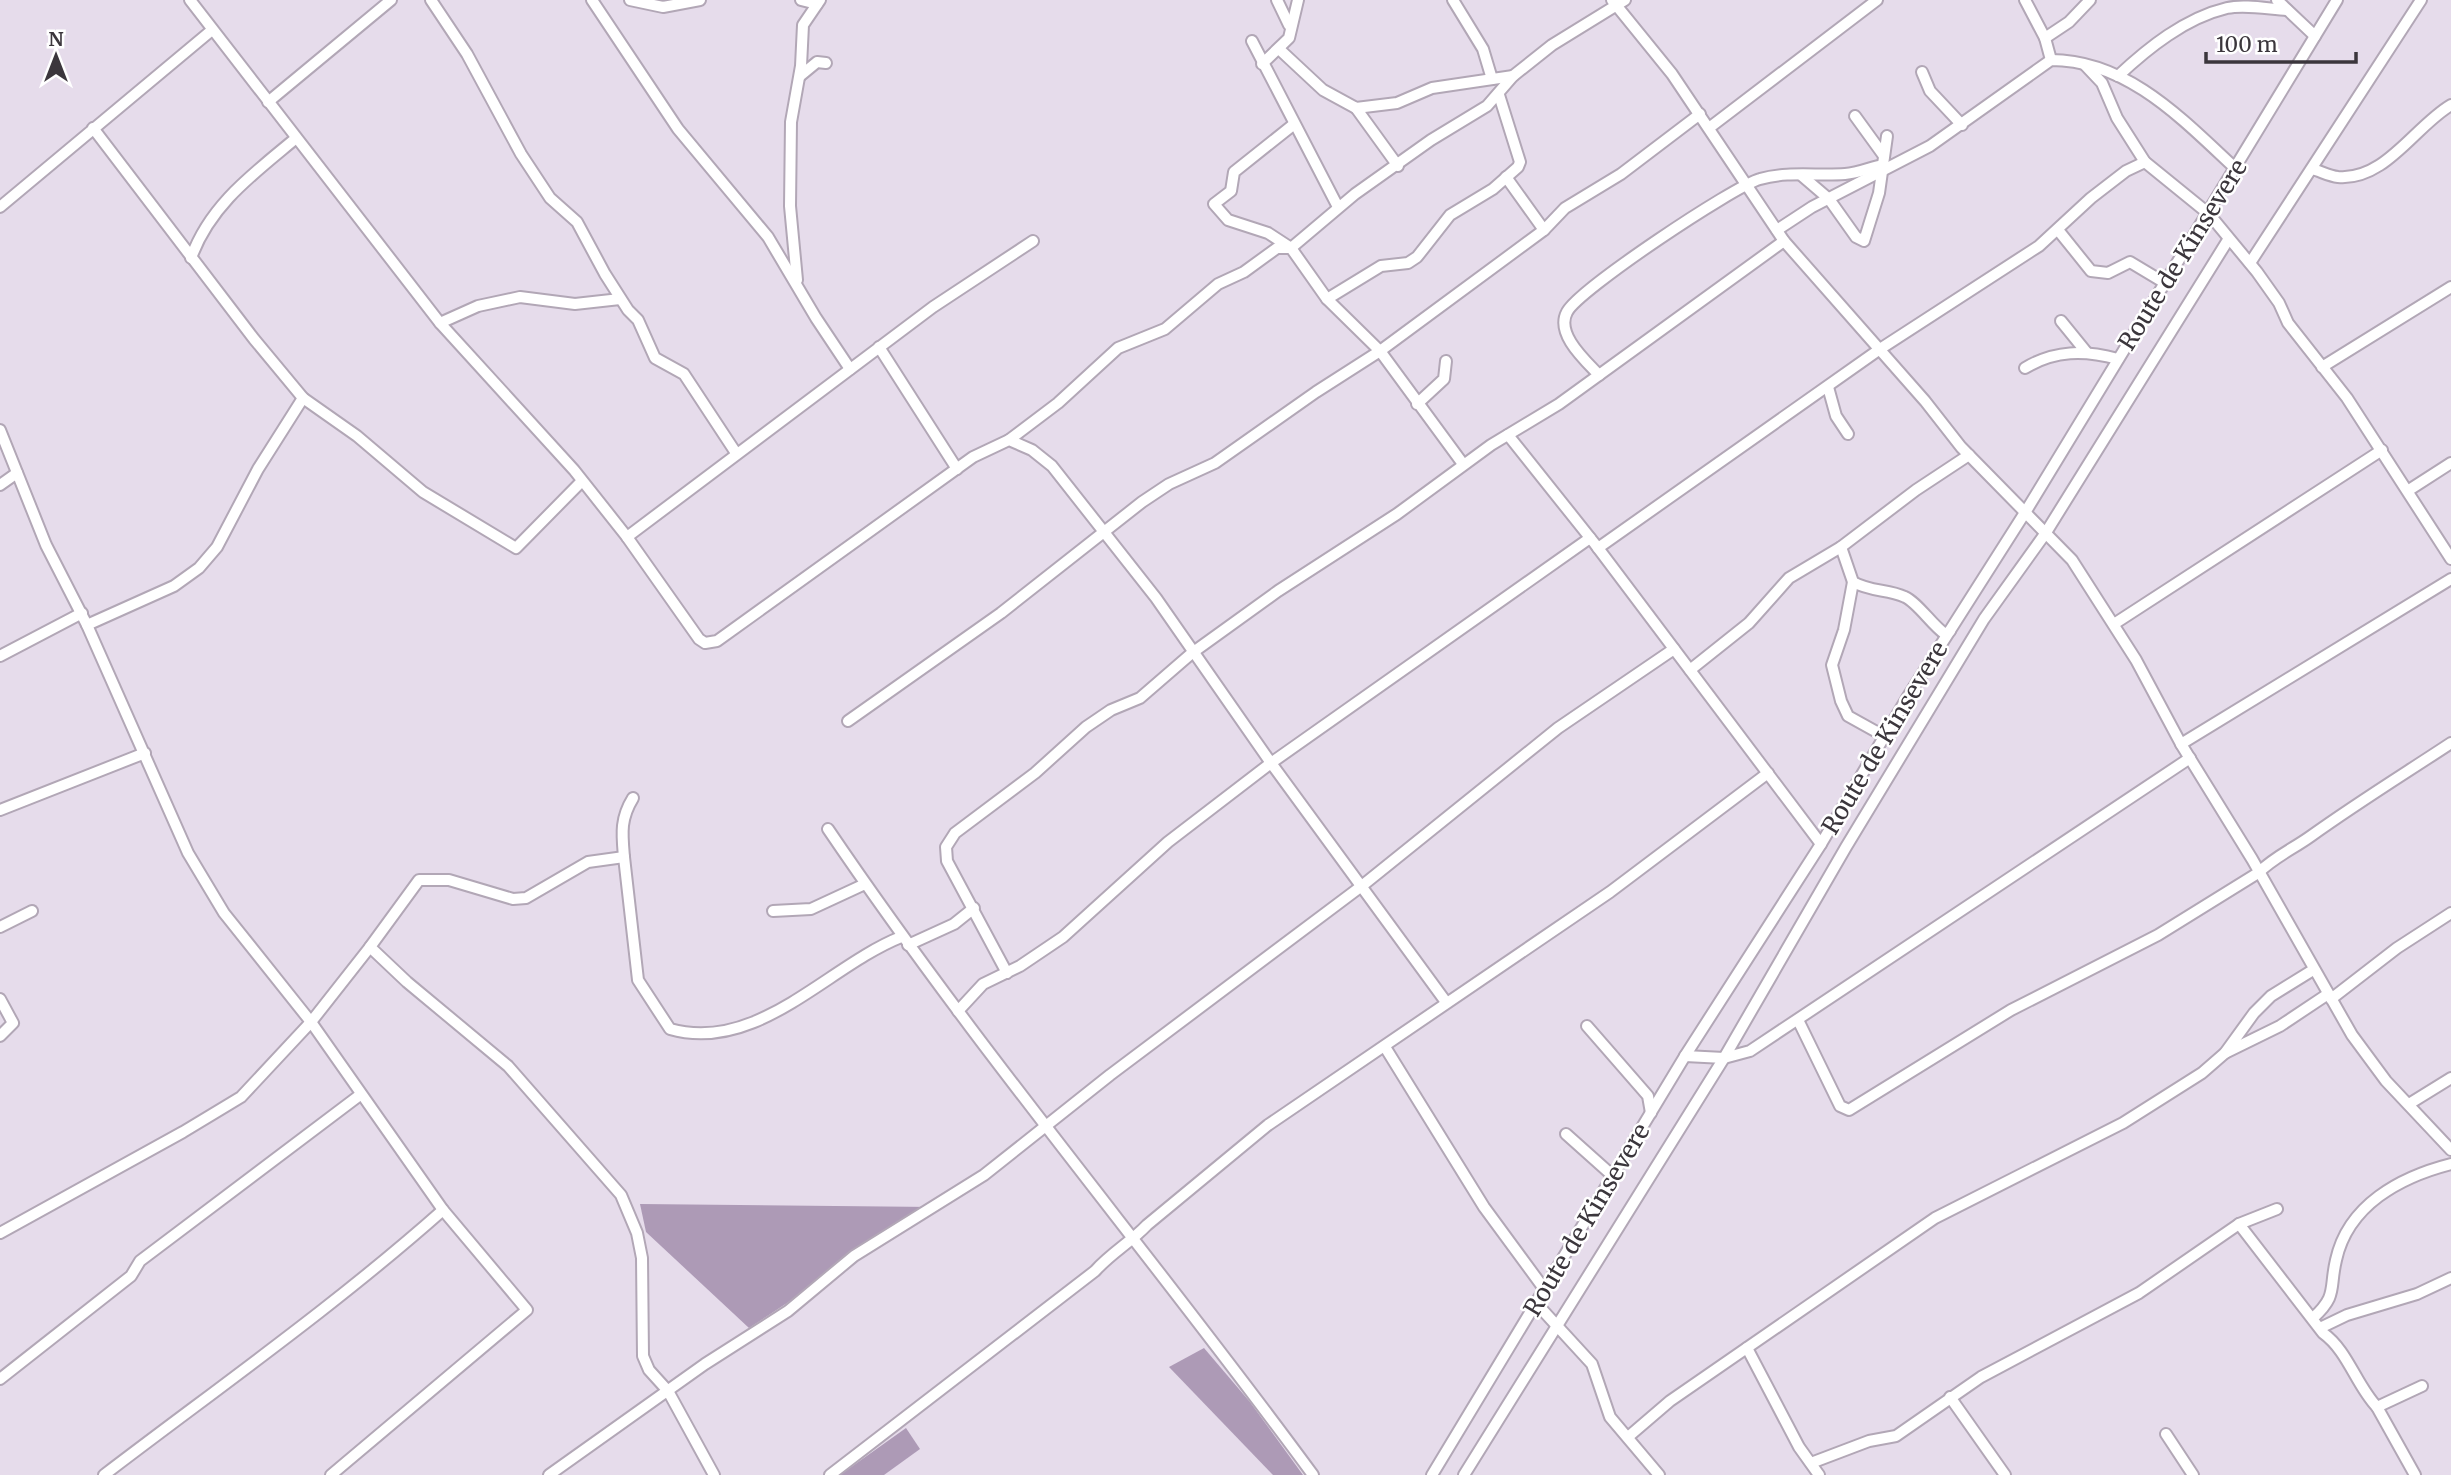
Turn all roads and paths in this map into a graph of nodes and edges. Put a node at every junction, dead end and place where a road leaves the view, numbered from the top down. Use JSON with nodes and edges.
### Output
{"nodes":[{"id":1,"x":190,"y":0,"type":"edge"},
{"id":2,"x":391,"y":0,"type":"edge"},
{"id":3,"x":431,"y":0,"type":"edge"},
{"id":4,"x":592,"y":0,"type":"edge"},
{"id":5,"x":630,"y":0,"type":"edge"},
{"id":6,"x":700,"y":0,"type":"edge"},
{"id":7,"x":801,"y":0,"type":"edge"},
{"id":8,"x":1277,"y":0,"type":"edge"},
{"id":9,"x":1298,"y":0,"type":"edge"},
{"id":10,"x":1453,"y":0,"type":"edge"},
{"id":11,"x":1877,"y":0,"type":"edge"},
{"id":12,"x":2025,"y":0,"type":"edge"},
{"id":13,"x":2090,"y":0,"type":"edge"},
{"id":14,"x":2277,"y":0,"type":"edge"},
{"id":15,"x":2337,"y":0,"type":"edge"},
{"id":16,"x":2421,"y":0,"type":"edge"},
{"id":17,"x":819,"y":2,"type":"edge"},
{"id":18,"x":1618,"y":2,"type":"edge"},
{"id":19,"x":653,"y":3,"type":"edge"},
{"id":20,"x":2287,"y":10,"type":"junction"},
{"id":21,"x":1289,"y":25,"type":"junction"},
{"id":22,"x":212,"y":30,"type":"junction"},
{"id":23,"x":2315,"y":36,"type":"junction"},
{"id":24,"x":2045,"y":38,"type":"junction"},
{"id":25,"x":1252,"y":41,"type":"dead end"},
{"id":26,"x":1279,"y":49,"type":"junction"},
{"id":27,"x":2050,"y":60,"type":"junction"},
{"id":28,"x":826,"y":64,"type":"dead end"},
{"id":29,"x":1262,"y":64,"type":"junction"},
{"id":30,"x":2085,"y":65,"type":"junction"},
{"id":31,"x":1922,"y":72,"type":"dead end"},
{"id":32,"x":800,"y":76,"type":"junction"},
{"id":33,"x":1513,"y":76,"type":"junction"},
{"id":34,"x":2118,"y":76,"type":"junction"},
{"id":35,"x":1492,"y":79,"type":"junction"},
{"id":36,"x":1499,"y":95,"type":"junction"},
{"id":37,"x":268,"y":102,"type":"junction"},
{"id":38,"x":2451,"y":105,"type":"edge"},
{"id":39,"x":1356,"y":108,"type":"junction"},
{"id":40,"x":1700,"y":114,"type":"junction"},
{"id":41,"x":1855,"y":116,"type":"dead end"},
{"id":42,"x":1293,"y":125,"type":"junction"},
{"id":43,"x":1962,"y":125,"type":"junction"},
{"id":44,"x":93,"y":128,"type":"junction"},
{"id":45,"x":1709,"y":128,"type":"junction"},
{"id":46,"x":1887,"y":136,"type":"dead end"},
{"id":47,"x":295,"y":139,"type":"junction"},
{"id":48,"x":2145,"y":162,"type":"junction"},
{"id":49,"x":1882,"y":165,"type":"junction"},
{"id":50,"x":1398,"y":166,"type":"junction"},
{"id":51,"x":2235,"y":169,"type":"junction"},
{"id":52,"x":2312,"y":169,"type":"junction"},
{"id":53,"x":1801,"y":175,"type":"junction"},
{"id":54,"x":1506,"y":177,"type":"junction"},
{"id":55,"x":1745,"y":184,"type":"junction"},
{"id":56,"x":1829,"y":199,"type":"junction"},
{"id":57,"x":0,"y":207,"type":"edge"},
{"id":58,"x":1338,"y":207,"type":"junction"},
{"id":59,"x":2209,"y":214,"type":"junction"},
{"id":60,"x":1544,"y":230,"type":"junction"},
{"id":61,"x":1777,"y":230,"type":"junction"},
{"id":62,"x":2058,"y":230,"type":"junction"},
{"id":63,"x":2228,"y":240,"type":"junction"},
{"id":64,"x":1033,"y":241,"type":"dead end"},
{"id":65,"x":1784,"y":241,"type":"junction"},
{"id":66,"x":1291,"y":248,"type":"junction"},
{"id":67,"x":191,"y":258,"type":"junction"},
{"id":68,"x":2250,"y":263,"type":"junction"},
{"id":69,"x":797,"y":283,"type":"junction"},
{"id":70,"x":2165,"y":283,"type":"junction"},
{"id":71,"x":2451,"y":287,"type":"edge"},
{"id":72,"x":620,"y":299,"type":"junction"},
{"id":73,"x":1328,"y":299,"type":"junction"},
{"id":74,"x":2061,"y":321,"type":"dead end"},
{"id":75,"x":440,"y":323,"type":"junction"},
{"id":76,"x":879,"y":347,"type":"junction"},
{"id":77,"x":1880,"y":349,"type":"junction"},
{"id":78,"x":1380,"y":351,"type":"junction"},
{"id":79,"x":2087,"y":353,"type":"junction"},
{"id":80,"x":2118,"y":359,"type":"junction"},
{"id":81,"x":1446,"y":361,"type":"dead end"},
{"id":82,"x":2322,"y":367,"type":"junction"},
{"id":83,"x":2025,"y":368,"type":"dead end"},
{"id":84,"x":850,"y":369,"type":"junction"},
{"id":85,"x":1599,"y":375,"type":"junction"},
{"id":86,"x":1828,"y":387,"type":"junction"},
{"id":87,"x":303,"y":398,"type":"junction"},
{"id":88,"x":1417,"y":404,"type":"junction"},
{"id":89,"x":0,"y":430,"type":"edge"},
{"id":90,"x":1848,"y":434,"type":"dead end"},
{"id":91,"x":1508,"y":435,"type":"junction"},
{"id":92,"x":1009,"y":440,"type":"junction"},
{"id":93,"x":2382,"y":450,"type":"junction"},
{"id":94,"x":736,"y":453,"type":"junction"},
{"id":95,"x":1969,"y":455,"type":"junction"},
{"id":96,"x":2451,"y":463,"type":"edge"},
{"id":97,"x":1463,"y":464,"type":"junction"},
{"id":98,"x":957,"y":469,"type":"junction"},
{"id":99,"x":17,"y":473,"type":"junction"},
{"id":100,"x":581,"y":482,"type":"junction"},
{"id":101,"x":0,"y":485,"type":"edge"},
{"id":102,"x":2409,"y":490,"type":"junction"},
{"id":103,"x":2026,"y":511,"type":"junction"},
{"id":104,"x":1104,"y":534,"type":"junction"},
{"id":105,"x":2045,"y":534,"type":"junction"},
{"id":106,"x":627,"y":537,"type":"junction"},
{"id":107,"x":1590,"y":538,"type":"junction"},
{"id":108,"x":1841,"y":547,"type":"junction"},
{"id":109,"x":1598,"y":548,"type":"junction"},
{"id":110,"x":2451,"y":559,"type":"edge"},
{"id":111,"x":2451,"y":579,"type":"edge"},
{"id":112,"x":1853,"y":582,"type":"junction"},
{"id":113,"x":82,"y":613,"type":"junction"},
{"id":114,"x":2114,"y":624,"type":"junction"},
{"id":115,"x":87,"y":625,"type":"junction"},
{"id":116,"x":1950,"y":631,"type":"junction"},
{"id":117,"x":1674,"y":649,"type":"junction"},
{"id":118,"x":1192,"y":653,"type":"junction"},
{"id":119,"x":0,"y":656,"type":"edge"},
{"id":120,"x":1690,"y":670,"type":"junction"},
{"id":121,"x":848,"y":721,"type":"dead end"},
{"id":122,"x":1884,"y":736,"type":"junction"},
{"id":123,"x":2451,"y":743,"type":"edge"},
{"id":124,"x":2181,"y":744,"type":"junction"},
{"id":125,"x":145,"y":753,"type":"junction"},
{"id":126,"x":2190,"y":758,"type":"junction"},
{"id":127,"x":1271,"y":763,"type":"junction"},
{"id":128,"x":1768,"y":773,"type":"junction"},
{"id":129,"x":633,"y":799,"type":"dead end"},
{"id":130,"x":0,"y":810,"type":"edge"},
{"id":131,"x":828,"y":829,"type":"dead end"},
{"id":132,"x":1821,"y":844,"type":"junction"},
{"id":133,"x":625,"y":857,"type":"junction"},
{"id":134,"x":2258,"y":873,"type":"junction"},
{"id":135,"x":864,"y":884,"type":"junction"},
{"id":136,"x":1363,"y":885,"type":"junction"},
{"id":137,"x":974,"y":908,"type":"junction"},
{"id":138,"x":32,"y":911,"type":"dead end"},
{"id":139,"x":773,"y":911,"type":"dead end"},
{"id":140,"x":2451,"y":913,"type":"edge"},
{"id":141,"x":0,"y":927,"type":"edge"},
{"id":142,"x":905,"y":941,"type":"junction"},
{"id":143,"x":370,"y":947,"type":"junction"},
{"id":144,"x":2313,"y":970,"type":"junction"},
{"id":145,"x":1007,"y":972,"type":"junction"},
{"id":146,"x":2330,"y":996,"type":"junction"},
{"id":147,"x":0,"y":999,"type":"edge"},
{"id":148,"x":1446,"y":1002,"type":"junction"},
{"id":149,"x":958,"y":1011,"type":"junction"},
{"id":150,"x":1798,"y":1020,"type":"junction"},
{"id":151,"x":311,"y":1022,"type":"junction"},
{"id":152,"x":1587,"y":1026,"type":"dead end"},
{"id":153,"x":0,"y":1036,"type":"edge"},
{"id":154,"x":1385,"y":1047,"type":"junction"},
{"id":155,"x":2225,"y":1053,"type":"junction"},
{"id":156,"x":1685,"y":1056,"type":"junction"},
{"id":157,"x":1724,"y":1058,"type":"junction"},
{"id":158,"x":2451,"y":1078,"type":"edge"},
{"id":159,"x":360,"y":1095,"type":"junction"},
{"id":160,"x":2409,"y":1104,"type":"junction"},
{"id":161,"x":1651,"y":1113,"type":"junction"},
{"id":162,"x":1047,"y":1126,"type":"junction"},
{"id":163,"x":1566,"y":1135,"type":"dead end"},
{"id":164,"x":2451,"y":1150,"type":"edge"},
{"id":165,"x":2451,"y":1164,"type":"edge"},
{"id":166,"x":1613,"y":1176,"type":"junction"},
{"id":167,"x":2277,"y":1209,"type":"dead end"},
{"id":168,"x":443,"y":1210,"type":"junction"},
{"id":169,"x":2239,"y":1224,"type":"junction"},
{"id":170,"x":0,"y":1233,"type":"edge"},
{"id":171,"x":1132,"y":1241,"type":"junction"},
{"id":172,"x":2451,"y":1278,"type":"edge"},
{"id":173,"x":1545,"y":1290,"type":"junction"},
{"id":174,"x":1536,"y":1303,"type":"junction"},
{"id":175,"x":2313,"y":1318,"type":"junction"},
{"id":176,"x":1557,"y":1323,"type":"junction"},
{"id":177,"x":2320,"y":1328,"type":"junction"},
{"id":178,"x":1747,"y":1348,"type":"junction"},
{"id":179,"x":0,"y":1380,"type":"edge"},
{"id":180,"x":2422,"y":1386,"type":"dead end"},
{"id":181,"x":668,"y":1391,"type":"junction"},
{"id":182,"x":1951,"y":1397,"type":"junction"},
{"id":183,"x":2377,"y":1407,"type":"junction"},
{"id":184,"x":2166,"y":1434,"type":"dead end"},
{"id":185,"x":1628,"y":1437,"type":"junction"},
{"id":186,"x":1811,"y":1463,"type":"junction"},
{"id":187,"x":104,"y":1475,"type":"edge"},
{"id":188,"x":331,"y":1475,"type":"edge"},
{"id":189,"x":549,"y":1475,"type":"edge"},
{"id":190,"x":714,"y":1475,"type":"edge"},
{"id":191,"x":830,"y":1475,"type":"edge"},
{"id":192,"x":1313,"y":1475,"type":"edge"},
{"id":193,"x":1432,"y":1475,"type":"edge"},
{"id":194,"x":1464,"y":1475,"type":"edge"},
{"id":195,"x":1659,"y":1475,"type":"edge"},
{"id":196,"x":1819,"y":1475,"type":"edge"},
{"id":197,"x":2005,"y":1475,"type":"edge"},
{"id":198,"x":2193,"y":1475,"type":"edge"},
{"id":199,"x":2415,"y":1475,"type":"edge"}],
"edges":[{"from":1,"to":22,"type":"street"},
{"from":2,"to":37,"type":"street"},
{"from":3,"to":72,"type":"street"},
{"from":4,"to":69,"type":"street"},
{"from":5,"to":19,"type":"street"},
{"from":6,"to":19,"type":"street"},
{"from":7,"to":17,"type":"street"},
{"from":8,"to":21,"type":"street"},
{"from":9,"to":21,"type":"street"},
{"from":10,"to":35,"type":"street"},
{"from":11,"to":45,"type":"street"},
{"from":12,"to":24,"type":"street"},
{"from":13,"to":24,"type":"street"},
{"from":14,"to":20,"type":"street"},
{"from":15,"to":23,"type":"street","name":"Route de Kinsevere"},
{"from":16,"to":52,"type":"street"},
{"from":17,"to":32,"type":"street"},
{"from":18,"to":33,"type":"street"},
{"from":18,"to":40,"type":"street"},
{"from":20,"to":23,"type":"street"},
{"from":20,"to":34,"type":"street"},
{"from":21,"to":26,"type":"street"},
{"from":22,"to":37,"type":"street"},
{"from":22,"to":44,"type":"street"},
{"from":23,"to":51,"type":"street","name":"Route de Kinsevere"},
{"from":24,"to":27,"type":"street"},
{"from":25,"to":29,"type":"street"},
{"from":26,"to":29,"type":"street"},
{"from":26,"to":39,"type":"street"},
{"from":27,"to":30,"type":"street"},
{"from":27,"to":43,"type":"street"},
{"from":28,"to":32,"type":"street"},
{"from":29,"to":42,"type":"street"},
{"from":30,"to":34,"type":"street"},
{"from":30,"to":48,"type":"street"},
{"from":31,"to":43,"type":"street"},
{"from":32,"to":69,"type":"street"},
{"from":33,"to":35,"type":"street"},
{"from":33,"to":36,"type":"street"},
{"from":34,"to":51,"type":"street"},
{"from":35,"to":39,"type":"street"},
{"from":36,"to":50,"type":"street"},
{"from":36,"to":54,"type":"street"},
{"from":37,"to":47,"type":"street"},
{"from":38,"to":52,"type":"street"},
{"from":39,"to":50,"type":"street"},
{"from":40,"to":45,"type":"street"},
{"from":40,"to":60,"type":"street"},
{"from":41,"to":49,"type":"street"},
{"from":42,"to":58,"type":"street"},
{"from":42,"to":66,"type":"street"},
{"from":43,"to":49,"type":"street"},
{"from":44,"to":57,"type":"street"},
{"from":44,"to":67,"type":"street"},
{"from":45,"to":55,"type":"street"},
{"from":46,"to":49,"type":"street"},
{"from":47,"to":67,"type":"street"},
{"from":47,"to":75,"type":"street"},
{"from":48,"to":59,"type":"street"},
{"from":48,"to":62,"type":"street"},
{"from":49,"to":53,"type":"street"},
{"from":49,"to":56,"type":"street"},
{"from":49,"to":56,"type":"street"},
{"from":50,"to":58,"type":"street"},
{"from":51,"to":59,"type":"street","name":"Route de Kinsevere"},
{"from":52,"to":68,"type":"street"},
{"from":53,"to":55,"type":"street"},
{"from":53,"to":56,"type":"street"},
{"from":54,"to":60,"type":"street"},
{"from":54,"to":73,"type":"street"},
{"from":55,"to":61,"type":"street"},
{"from":55,"to":85,"type":"street"},
{"from":56,"to":61,"type":"street"},
{"from":58,"to":66,"type":"street"},
{"from":59,"to":63,"type":"street"},
{"from":59,"to":70,"type":"street","name":"Route de Kinsevere"},
{"from":60,"to":78,"type":"street"},
{"from":61,"to":65,"type":"street"},
{"from":62,"to":70,"type":"street"},
{"from":62,"to":77,"type":"street"},
{"from":63,"to":68,"type":"street"},
{"from":63,"to":105,"type":"street"},
{"from":64,"to":76,"type":"street"},
{"from":65,"to":77,"type":"street"},
{"from":65,"to":85,"type":"street"},
{"from":66,"to":73,"type":"street"},
{"from":66,"to":92,"type":"street"},
{"from":67,"to":87,"type":"street"},
{"from":68,"to":82,"type":"street"},
{"from":69,"to":84,"type":"street"},
{"from":70,"to":80,"type":"street","name":"Route de Kinsevere"},
{"from":71,"to":82,"type":"street"},
{"from":72,"to":75,"type":"street"},
{"from":72,"to":94,"type":"street"},
{"from":73,"to":78,"type":"street"},
{"from":74,"to":79,"type":"street"},
{"from":75,"to":100,"type":"street"},
{"from":76,"to":84,"type":"street"},
{"from":76,"to":98,"type":"street"},
{"from":77,"to":86,"type":"street"},
{"from":77,"to":95,"type":"street"},
{"from":78,"to":88,"type":"street"},
{"from":78,"to":104,"type":"street"},
{"from":79,"to":80,"type":"street"},
{"from":79,"to":83,"type":"street"},
{"from":80,"to":103,"type":"street","name":"Route de Kinsevere"},
{"from":81,"to":88,"type":"street"},
{"from":82,"to":93,"type":"street"},
{"from":84,"to":94,"type":"street"},
{"from":85,"to":91,"type":"street"},
{"from":86,"to":90,"type":"street"},
{"from":86,"to":109,"type":"street"},
{"from":87,"to":100,"type":"street"},
{"from":87,"to":115,"type":"street"},
{"from":88,"to":97,"type":"street"},
{"from":89,"to":99,"type":"street"},
{"from":91,"to":97,"type":"street"},
{"from":91,"to":107,"type":"street"},
{"from":92,"to":98,"type":"street"},
{"from":92,"to":104,"type":"street"},
{"from":93,"to":102,"type":"street"},
{"from":93,"to":114,"type":"street"},
{"from":94,"to":106,"type":"street"},
{"from":95,"to":103,"type":"street"},
{"from":95,"to":108,"type":"street"},
{"from":96,"to":102,"type":"street"},
{"from":97,"to":118,"type":"street"},
{"from":98,"to":106,"type":"street"},
{"from":99,"to":101,"type":"street"},
{"from":99,"to":113,"type":"street"},
{"from":100,"to":106,"type":"street"},
{"from":102,"to":110,"type":"street"},
{"from":103,"to":105,"type":"street"},
{"from":103,"to":116,"type":"street","name":"Route de Kinsevere"},
{"from":104,"to":118,"type":"street"},
{"from":104,"to":121,"type":"street"},
{"from":105,"to":114,"type":"street"},
{"from":105,"to":157,"type":"street"},
{"from":107,"to":109,"type":"street"},
{"from":107,"to":127,"type":"street"},
{"from":108,"to":112,"type":"street"},
{"from":108,"to":120,"type":"street"},
{"from":109,"to":117,"type":"street"},
{"from":111,"to":124,"type":"street"},
{"from":112,"to":116,"type":"street"},
{"from":112,"to":122,"type":"street"},
{"from":113,"to":115,"type":"street"},
{"from":113,"to":119,"type":"street"},
{"from":114,"to":124,"type":"street"},
{"from":115,"to":125,"type":"street"},
{"from":116,"to":122,"type":"street","name":"Route de Kinsevere"},
{"from":117,"to":120,"type":"street"},
{"from":117,"to":136,"type":"street"},
{"from":118,"to":127,"type":"street"},
{"from":118,"to":137,"type":"street"},
{"from":120,"to":128,"type":"street"},
{"from":122,"to":132,"type":"street","name":"Route de Kinsevere"},
{"from":123,"to":134,"type":"street"},
{"from":124,"to":126,"type":"street"},
{"from":125,"to":130,"type":"street"},
{"from":125,"to":151,"type":"street"},
{"from":126,"to":134,"type":"street"},
{"from":126,"to":150,"type":"street"},
{"from":127,"to":136,"type":"street"},
{"from":127,"to":145,"type":"street"},
{"from":128,"to":132,"type":"street"},
{"from":128,"to":148,"type":"street"},
{"from":129,"to":133,"type":"street"},
{"from":131,"to":135,"type":"street"},
{"from":132,"to":156,"type":"street","name":"Route de Kinsevere"},
{"from":133,"to":142,"type":"street"},
{"from":133,"to":143,"type":"street"},
{"from":134,"to":144,"type":"street"},
{"from":134,"to":150,"type":"street"},
{"from":135,"to":139,"type":"street"},
{"from":135,"to":142,"type":"street"},
{"from":136,"to":148,"type":"street"},
{"from":136,"to":162,"type":"street"},
{"from":137,"to":142,"type":"street"},
{"from":137,"to":145,"type":"street"},
{"from":138,"to":141,"type":"street"},
{"from":140,"to":146,"type":"street"},
{"from":142,"to":149,"type":"street"},
{"from":143,"to":151,"type":"street"},
{"from":143,"to":181,"type":"street"},
{"from":144,"to":146,"type":"street"},
{"from":144,"to":155,"type":"street"},
{"from":145,"to":149,"type":"street"},
{"from":146,"to":155,"type":"street"},
{"from":146,"to":160,"type":"street"},
{"from":147,"to":153,"type":"street"},
{"from":148,"to":154,"type":"street"},
{"from":149,"to":162,"type":"street"},
{"from":150,"to":157,"type":"street"},
{"from":151,"to":159,"type":"street"},
{"from":151,"to":170,"type":"street"},
{"from":152,"to":161,"type":"street"},
{"from":154,"to":171,"type":"street"},
{"from":154,"to":173,"type":"street"},
{"from":155,"to":178,"type":"street"},
{"from":156,"to":157,"type":"street"},
{"from":156,"to":161,"type":"street","name":"Route de Kinsevere"},
{"from":157,"to":176,"type":"street"},
{"from":158,"to":160,"type":"street"},
{"from":159,"to":168,"type":"street"},
{"from":159,"to":179,"type":"street"},
{"from":160,"to":164,"type":"street"},
{"from":161,"to":166,"type":"street","name":"Route de Kinsevere"},
{"from":162,"to":171,"type":"street"},
{"from":162,"to":181,"type":"street"},
{"from":163,"to":166,"type":"street"},
{"from":165,"to":175,"type":"street"},
{"from":166,"to":173,"type":"street","name":"Route de Kinsevere"},
{"from":167,"to":169,"type":"street"},
{"from":168,"to":187,"type":"street"},
{"from":168,"to":188,"type":"street"},
{"from":169,"to":175,"type":"street"},
{"from":169,"to":182,"type":"street"},
{"from":171,"to":191,"type":"street"},
{"from":171,"to":192,"type":"street"},
{"from":172,"to":177,"type":"street"},
{"from":173,"to":174,"type":"street","name":"Route de Kinsevere"},
{"from":174,"to":176,"type":"street"},
{"from":174,"to":193,"type":"street","name":"Route de Kinsevere"},
{"from":175,"to":177,"type":"street"},
{"from":176,"to":185,"type":"street"},
{"from":176,"to":194,"type":"street"},
{"from":177,"to":183,"type":"street"},
{"from":178,"to":185,"type":"street"},
{"from":178,"to":186,"type":"street"},
{"from":180,"to":183,"type":"street"},
{"from":181,"to":189,"type":"street"},
{"from":181,"to":190,"type":"street"},
{"from":182,"to":186,"type":"street"},
{"from":182,"to":197,"type":"street"},
{"from":183,"to":199,"type":"street"},
{"from":184,"to":198,"type":"street"},
{"from":185,"to":195,"type":"street"},
{"from":186,"to":196,"type":"street"}]}
